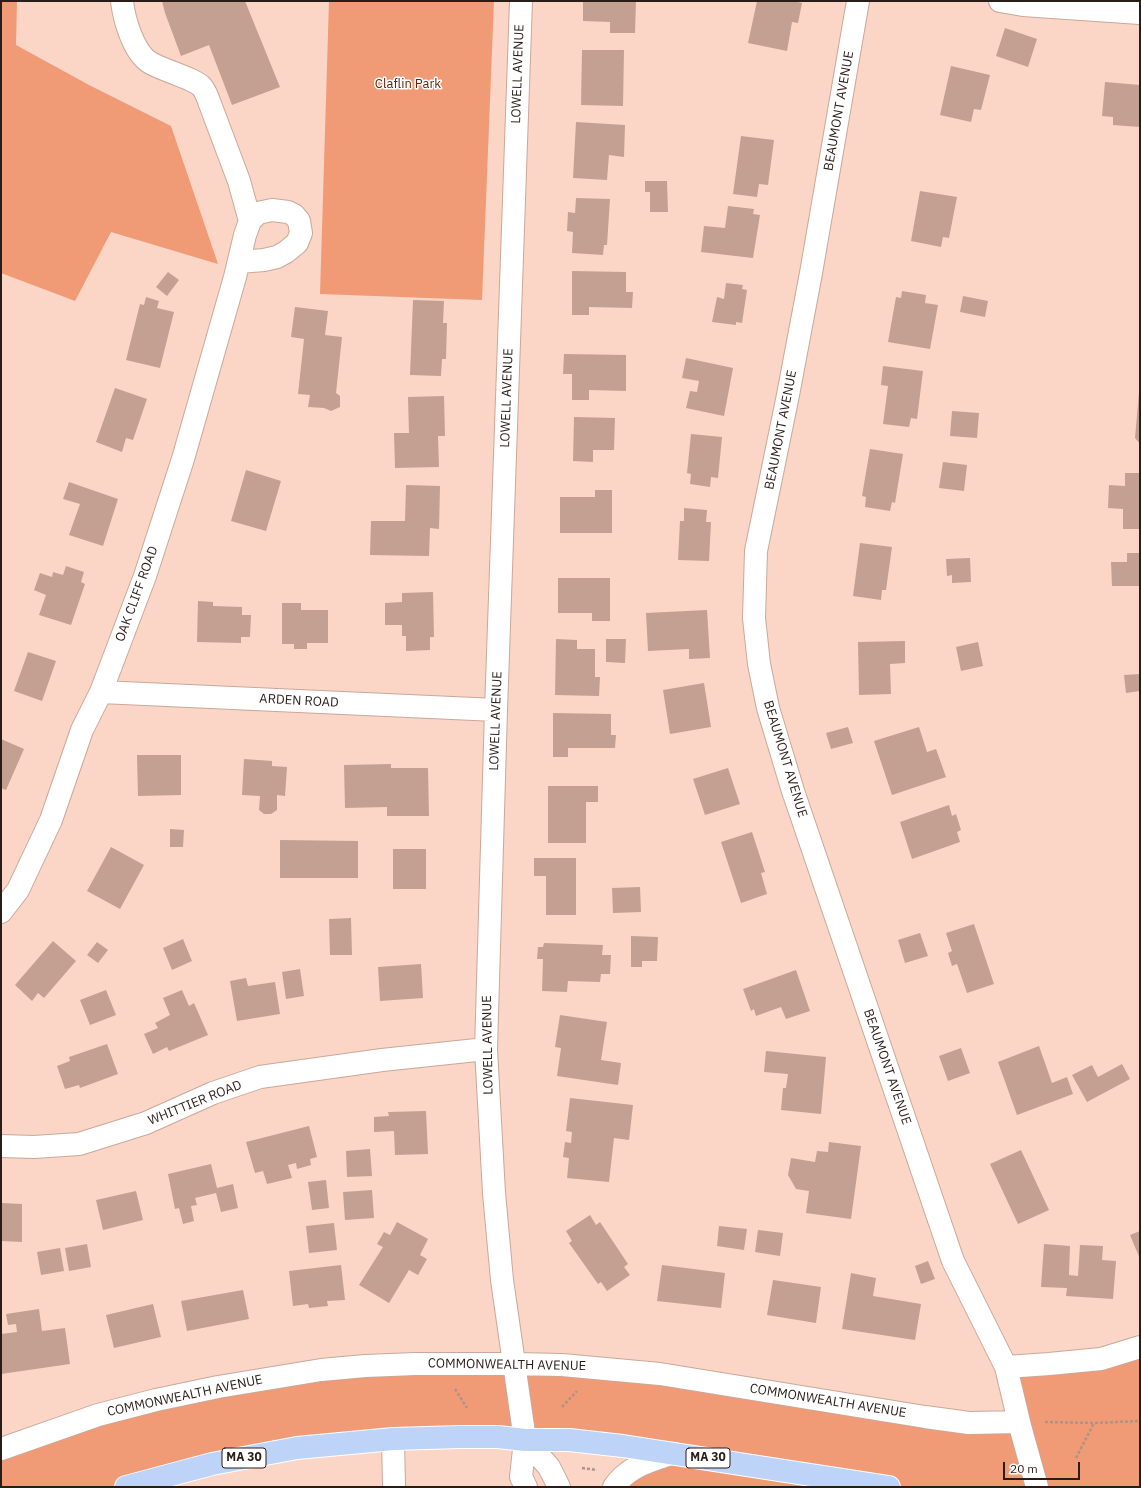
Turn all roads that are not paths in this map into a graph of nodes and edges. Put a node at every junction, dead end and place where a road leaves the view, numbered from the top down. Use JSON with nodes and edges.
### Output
{"nodes":[{"id":1,"x":122,"y":1,"type":"edge"},
{"id":2,"x":521,"y":1,"type":"edge"},
{"id":3,"x":858,"y":1,"type":"edge"},
{"id":4,"x":1000,"y":1,"type":"edge"},
{"id":5,"x":1140,"y":14,"type":"edge"},
{"id":6,"x":250,"y":220,"type":"junction"},
{"id":7,"x":239,"y":262,"type":"junction"},
{"id":8,"x":101,"y":692,"type":"junction"},
{"id":9,"x":496,"y":710,"type":"junction"},
{"id":10,"x":1,"y":912,"type":"edge"},
{"id":11,"x":486,"y":1049,"type":"junction"},
{"id":12,"x":1,"y":1146,"type":"edge"},
{"id":13,"x":1140,"y":1347,"type":"edge"},
{"id":14,"x":515,"y":1364,"type":"junction"},
{"id":15,"x":1006,"y":1366,"type":"junction"},
{"id":16,"x":1019,"y":1422,"type":"junction"},
{"id":17,"x":393,"y":1439,"type":"junction"},
{"id":18,"x":525,"y":1440,"type":"junction"},
{"id":19,"x":1,"y":1449,"type":"edge"},
{"id":20,"x":674,"y":1453,"type":"junction"},
{"id":21,"x":609,"y":1479,"type":"edge"},
{"id":22,"x":126,"y":1487,"type":"edge"},
{"id":23,"x":394,"y":1487,"type":"edge"},
{"id":24,"x":526,"y":1487,"type":"edge"},
{"id":25,"x":559,"y":1487,"type":"edge"},
{"id":26,"x":890,"y":1487,"type":"edge"},
{"id":27,"x":1037,"y":1487,"type":"edge"}],
"edges":[{"from":1,"to":6,"type":"street"},
{"from":2,"to":9,"type":"street","name":"LOWELL AVENUE"},
{"from":3,"to":15,"type":"street","name":"BEAUMONT AVENUE"},
{"from":4,"to":5,"type":"street"},
{"from":6,"to":7,"type":"street","name":"OAK CLIFF ROAD"},
{"from":6,"to":7,"type":"street"},
{"from":7,"to":8,"type":"street","name":"OAK CLIFF ROAD"},
{"from":8,"to":9,"type":"street","name":"ARDEN ROAD"},
{"from":8,"to":10,"type":"street","name":"OAK CLIFF ROAD"},
{"from":9,"to":11,"type":"street","name":"LOWELL AVENUE"},
{"from":11,"to":12,"type":"street","name":"WHITTIER ROAD"},
{"from":11,"to":14,"type":"street","name":"LOWELL AVENUE"},
{"from":13,"to":15,"type":"street"},
{"from":14,"to":16,"type":"street","name":"COMMONWEALTH AVENUE"},
{"from":14,"to":18,"type":"street","name":"LOWELL AVENUE"},
{"from":14,"to":19,"type":"street","name":"COMMONWEALTH AVENUE"},
{"from":15,"to":16,"type":"street","name":"BEAUMONT AVENUE"},
{"from":16,"to":27,"type":"street","name":"BEAUMONT AVENUE"},
{"from":17,"to":18,"type":"main road","number":"MA 30"},
{"from":17,"to":22,"type":"main road","number":"MA 30"},
{"from":17,"to":23,"type":"street"},
{"from":18,"to":20,"type":"main road","number":"MA 30"},
{"from":18,"to":24,"type":"street","name":"LOWELL AVENUE"},
{"from":18,"to":25,"type":"street"},
{"from":20,"to":21,"type":"street"},
{"from":20,"to":26,"type":"main road","number":"MA 30"}]}
